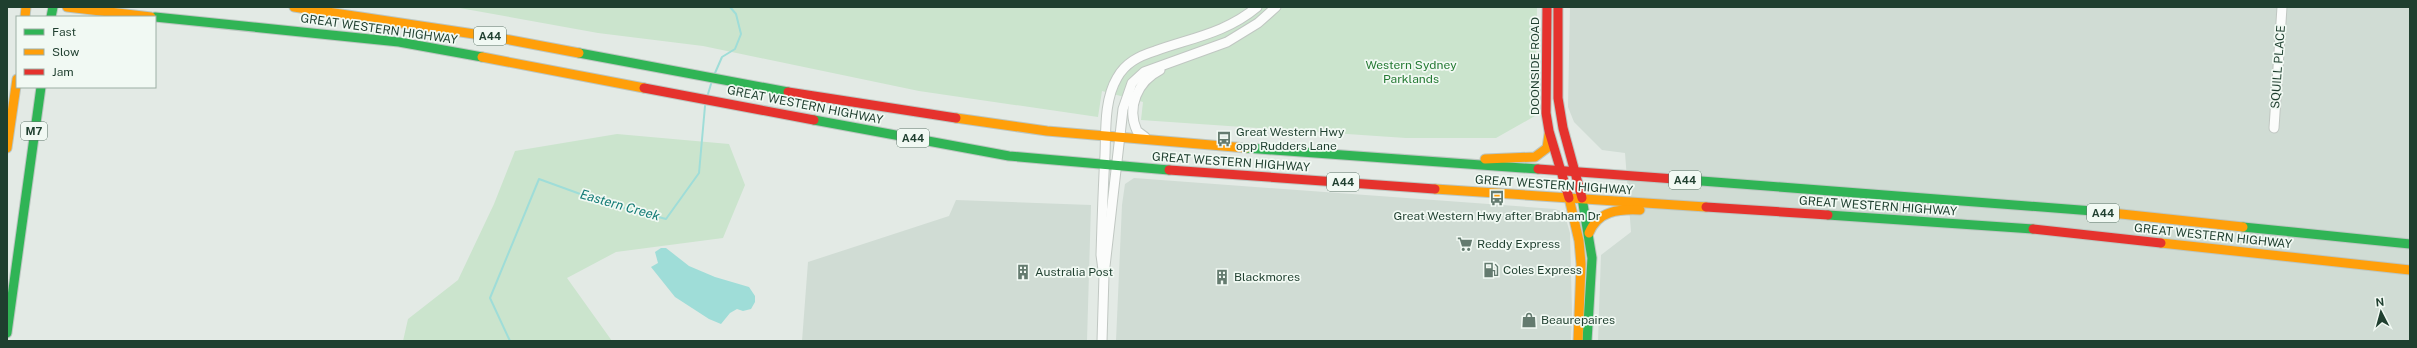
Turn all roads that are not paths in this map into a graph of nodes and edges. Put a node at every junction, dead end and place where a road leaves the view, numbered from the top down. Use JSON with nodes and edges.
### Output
{"nodes":[{"id":1,"x":67,"y":7,"type":"edge"},
{"id":2,"x":91,"y":7,"type":"edge"},
{"id":3,"x":294,"y":7,"type":"edge"},
{"id":4,"x":1257,"y":7,"type":"edge"},
{"id":5,"x":1276,"y":7,"type":"edge"},
{"id":6,"x":1547,"y":7,"type":"edge"},
{"id":7,"x":1558,"y":7,"type":"edge"},
{"id":8,"x":2282,"y":7,"type":"edge"},
{"id":9,"x":79,"y":9,"type":"junction"},
{"id":10,"x":142,"y":16,"type":"edge"},
{"id":11,"x":156,"y":17,"type":"edge"},
{"id":12,"x":1190,"y":55,"type":"junction"},
{"id":13,"x":16,"y":73,"type":"edge"},
{"id":14,"x":16,"y":86,"type":"edge"},
{"id":15,"x":41,"y":88,"type":"edge"},
{"id":16,"x":7,"y":99,"type":"edge"},
{"id":17,"x":2274,"y":128,"type":"dead end"},
{"id":18,"x":1549,"y":131,"type":"junction"},
{"id":19,"x":1106,"y":137,"type":"junction"},
{"id":20,"x":1119,"y":138,"type":"junction"},
{"id":21,"x":1152,"y":140,"type":"junction"},
{"id":22,"x":7,"y":148,"type":"edge"},
{"id":23,"x":1431,"y":161,"type":"junction"},
{"id":24,"x":1104,"y":166,"type":"junction"},
{"id":25,"x":1116,"y":166,"type":"junction"},
{"id":26,"x":1561,"y":170,"type":"junction"},
{"id":27,"x":1575,"y":172,"type":"junction"},
{"id":28,"x":1569,"y":198,"type":"junction"},
{"id":29,"x":1582,"y":198,"type":"junction"},
{"id":30,"x":1684,"y":206,"type":"junction"},
{"id":31,"x":21,"y":217,"type":"junction"},
{"id":32,"x":1590,"y":233,"type":"junction"},
{"id":33,"x":2410,"y":244,"type":"edge"},
{"id":34,"x":2410,"y":270,"type":"edge"},
{"id":35,"x":1104,"y":276,"type":"junction"},
{"id":36,"x":7,"y":333,"type":"edge"},
{"id":37,"x":17,"y":333,"type":"dead end"},
{"id":38,"x":1102,"y":341,"type":"edge"},
{"id":39,"x":1578,"y":341,"type":"edge"},
{"id":40,"x":1587,"y":341,"type":"edge"}],
"edges":[{"from":1,"to":9,"type":"main road"},
{"from":2,"to":9,"type":"main road"},
{"from":3,"to":19,"type":"main road","name":"GREAT WESTERN HIGHWAY","number":"A44"},
{"from":4,"to":19,"type":"street"},
{"from":5,"to":12,"type":"street"},
{"from":6,"to":18,"type":"main road","name":"DOONSIDE ROAD"},
{"from":7,"to":27,"type":"main road","name":"DOONSIDE ROAD"},
{"from":8,"to":17,"type":"street","name":"SQUILL PLACE"},
{"from":9,"to":10,"type":"main road"},
{"from":11,"to":24,"type":"main road","name":"GREAT WESTERN HIGHWAY","number":"A44"},
{"from":12,"to":20,"type":"street"},
{"from":12,"to":21,"type":"street"},
{"from":13,"to":16,"type":"main road"},
{"from":14,"to":22,"type":"main road","number":"M7"},
{"from":15,"to":31,"type":"main road","number":"M7"},
{"from":18,"to":23,"type":"main road"},
{"from":18,"to":26,"type":"main road","name":"DOONSIDE ROAD"},
{"from":19,"to":20,"type":"main road","name":"GREAT WESTERN HIGHWAY","number":"A44"},
{"from":19,"to":24,"type":"street"},
{"from":20,"to":21,"type":"main road","name":"GREAT WESTERN HIGHWAY","number":"A44"},
{"from":20,"to":25,"type":"street"},
{"from":21,"to":23,"type":"main road","name":"GREAT WESTERN HIGHWAY","number":"A44"},
{"from":23,"to":26,"type":"main road","name":"GREAT WESTERN HIGHWAY","number":"A44"},
{"from":24,"to":25,"type":"main road","name":"GREAT WESTERN HIGHWAY","number":"A44"},
{"from":24,"to":35,"type":"street"},
{"from":25,"to":28,"type":"main road","name":"GREAT WESTERN HIGHWAY","number":"A44"},
{"from":25,"to":35,"type":"street"},
{"from":26,"to":27,"type":"main road","name":"GREAT WESTERN HIGHWAY","number":"A44"},
{"from":26,"to":28,"type":"main road","name":"DOONSIDE ROAD"},
{"from":27,"to":29,"type":"main road","name":"DOONSIDE ROAD"},
{"from":27,"to":33,"type":"main road","name":"GREAT WESTERN HIGHWAY","number":"A44"},
{"from":28,"to":29,"type":"main road","name":"GREAT WESTERN HIGHWAY","number":"A44"},
{"from":28,"to":39,"type":"main road","name":"DOONSIDE ROAD"},
{"from":29,"to":30,"type":"main road","name":"GREAT WESTERN HIGHWAY","number":"A44"},
{"from":29,"to":32,"type":"main road","name":"DOONSIDE ROAD"},
{"from":30,"to":32,"type":"main road"},
{"from":30,"to":34,"type":"main road","name":"GREAT WESTERN HIGHWAY","number":"A44"},
{"from":31,"to":36,"type":"main road","number":"M7"},
{"from":31,"to":37,"type":"main road"},
{"from":32,"to":40,"type":"main road","name":"DOONSIDE ROAD"},
{"from":35,"to":38,"type":"street"}]}
